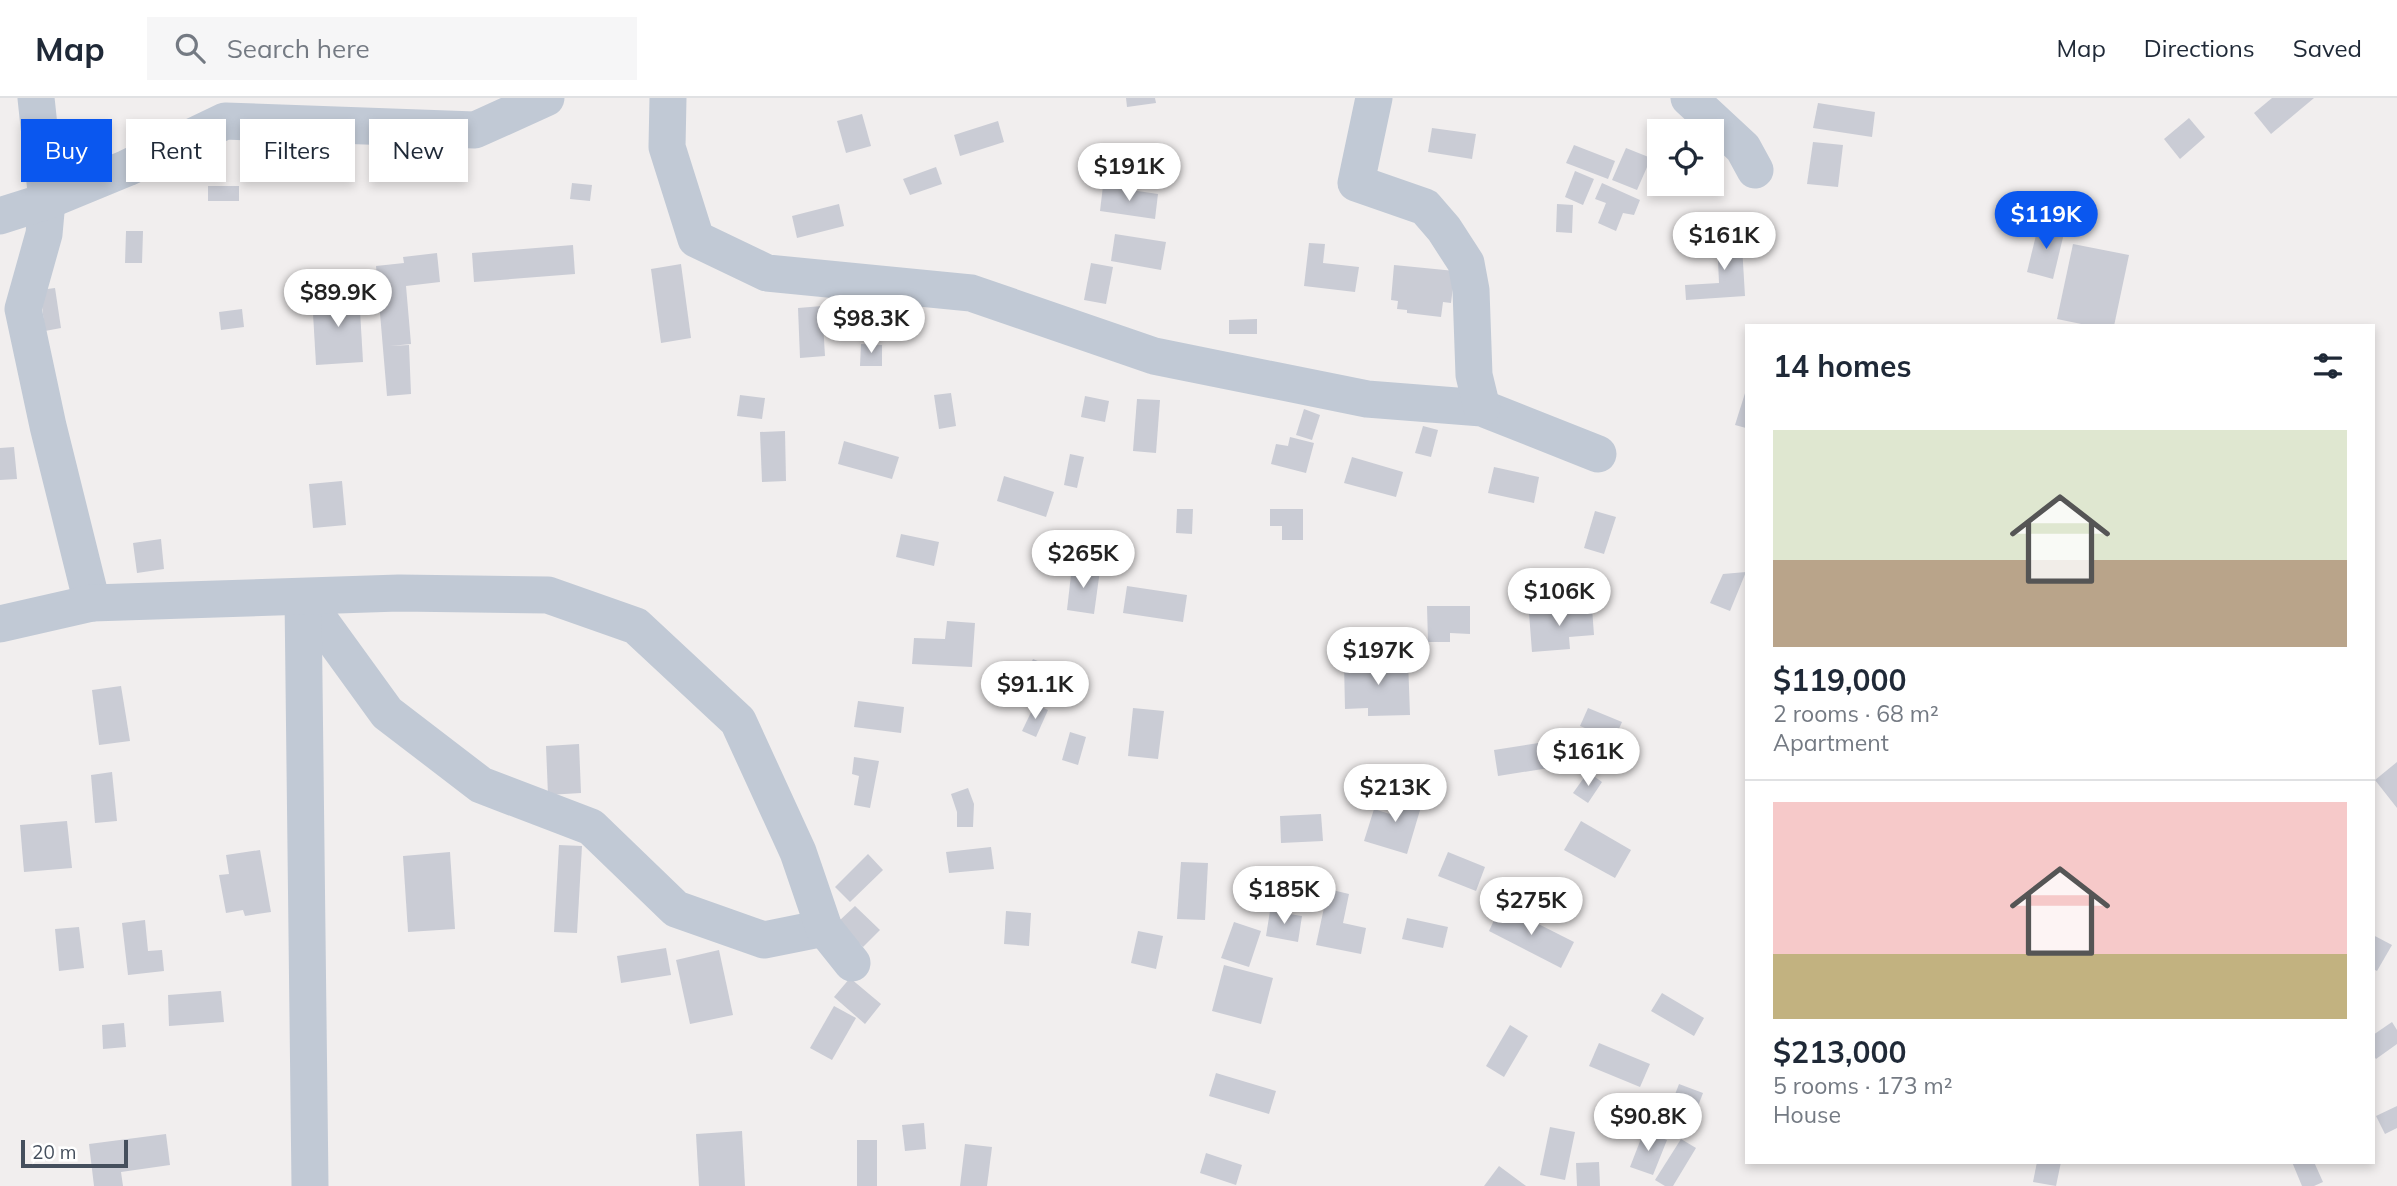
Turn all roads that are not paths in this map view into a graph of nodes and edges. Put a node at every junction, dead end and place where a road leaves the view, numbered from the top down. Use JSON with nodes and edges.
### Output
{"nodes":[{"id":1,"x":36,"y":98,"type":"edge"},
{"id":2,"x":546,"y":98,"type":"edge"},
{"id":3,"x":668,"y":98,"type":"edge"},
{"id":4,"x":1374,"y":98,"type":"edge"},
{"id":5,"x":1689,"y":98,"type":"edge"},
{"id":6,"x":1755,"y":170,"type":"dead end"},
{"id":7,"x":47,"y":201,"type":"junction"},
{"id":8,"x":0,"y":216,"type":"edge"},
{"id":9,"x":1482,"y":408,"type":"junction"},
{"id":10,"x":1598,"y":454,"type":"dead end"},
{"id":11,"x":303,"y":597,"type":"junction"},
{"id":12,"x":92,"y":603,"type":"junction"},
{"id":13,"x":0,"y":624,"type":"edge"},
{"id":14,"x":824,"y":928,"type":"junction"},
{"id":15,"x":852,"y":963,"type":"dead end"},
{"id":16,"x":310,"y":1186,"type":"edge"}],
"edges":[{"from":1,"to":7,"type":"street"},
{"from":2,"to":7,"type":"street"},
{"from":3,"to":9,"type":"street"},
{"from":4,"to":9,"type":"street"},
{"from":5,"to":6,"type":"street"},
{"from":7,"to":8,"type":"street"},
{"from":7,"to":12,"type":"street"},
{"from":9,"to":10,"type":"street"},
{"from":11,"to":12,"type":"street"},
{"from":11,"to":14,"type":"street"},
{"from":11,"to":14,"type":"street"},
{"from":11,"to":16,"type":"street"},
{"from":12,"to":13,"type":"street"},
{"from":14,"to":15,"type":"street"}]}
